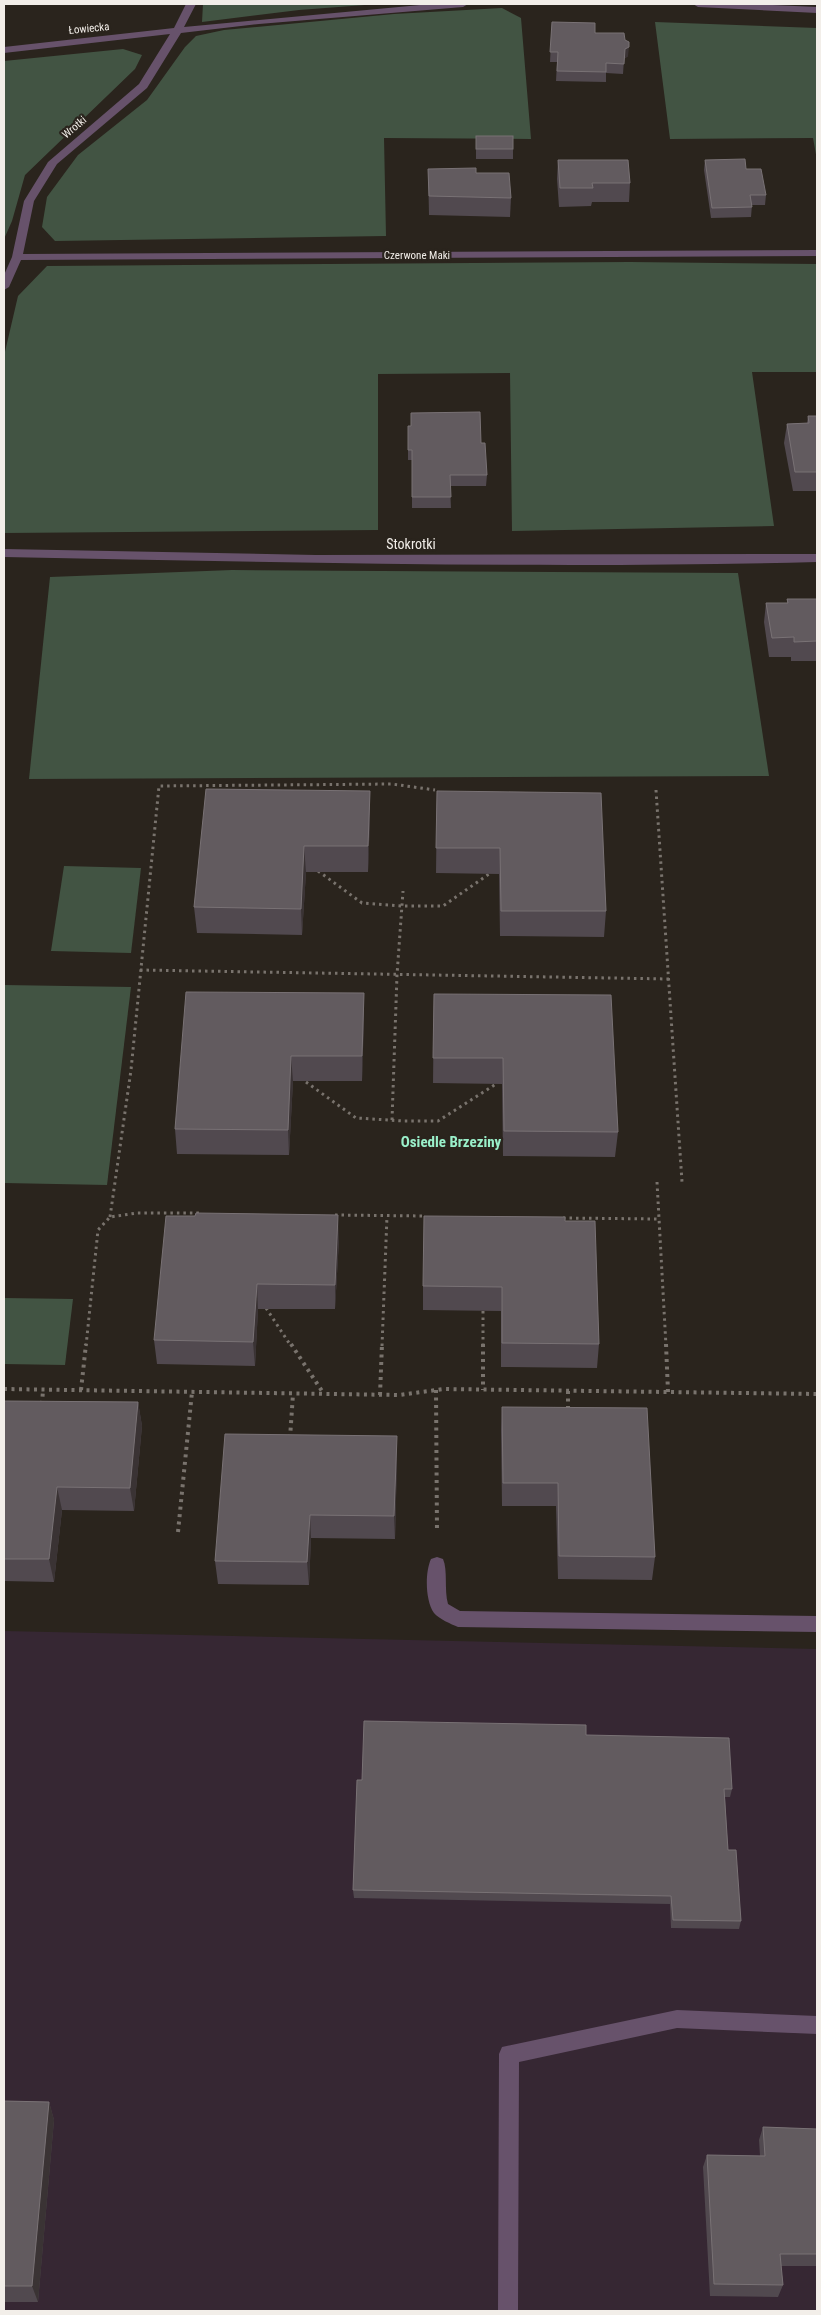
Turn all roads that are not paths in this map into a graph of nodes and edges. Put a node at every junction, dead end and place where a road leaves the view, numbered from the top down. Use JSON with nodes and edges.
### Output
{"nodes":[{"id":1,"x":191,"y":4,"type":"edge"},
{"id":2,"x":463,"y":4,"type":"edge"},
{"id":3,"x":698,"y":4,"type":"edge"},
{"id":4,"x":817,"y":10,"type":"edge"},
{"id":5,"x":178,"y":31,"type":"junction"},
{"id":6,"x":4,"y":50,"type":"edge"},
{"id":7,"x":817,"y":253,"type":"edge"},
{"id":8,"x":16,"y":257,"type":"junction"},
{"id":9,"x":4,"y":287,"type":"edge"},
{"id":10,"x":4,"y":554,"type":"edge"},
{"id":11,"x":817,"y":558,"type":"edge"},
{"id":12,"x":437,"y":1564,"type":"road end"},
{"id":13,"x":817,"y":1624,"type":"edge"},
{"id":14,"x":817,"y":2025,"type":"edge"},
{"id":15,"x":508,"y":2311,"type":"edge"}],
"edges":[{"from":1,"to":5,"type":"street","name":"Wrotki"},
{"from":2,"to":5,"type":"street","name":"Łowiecka"},
{"from":3,"to":4,"type":"street"},
{"from":5,"to":6,"type":"street","name":"Łowiecka"},
{"from":5,"to":8,"type":"street","name":"Wrotki"},
{"from":7,"to":8,"type":"street","name":"Czerwone Maki"},
{"from":8,"to":9,"type":"street","name":"Wrotki"},
{"from":10,"to":11,"type":"street","name":"Stokrotki"},
{"from":12,"to":13,"type":"street"},
{"from":14,"to":15,"type":"street"}]}
